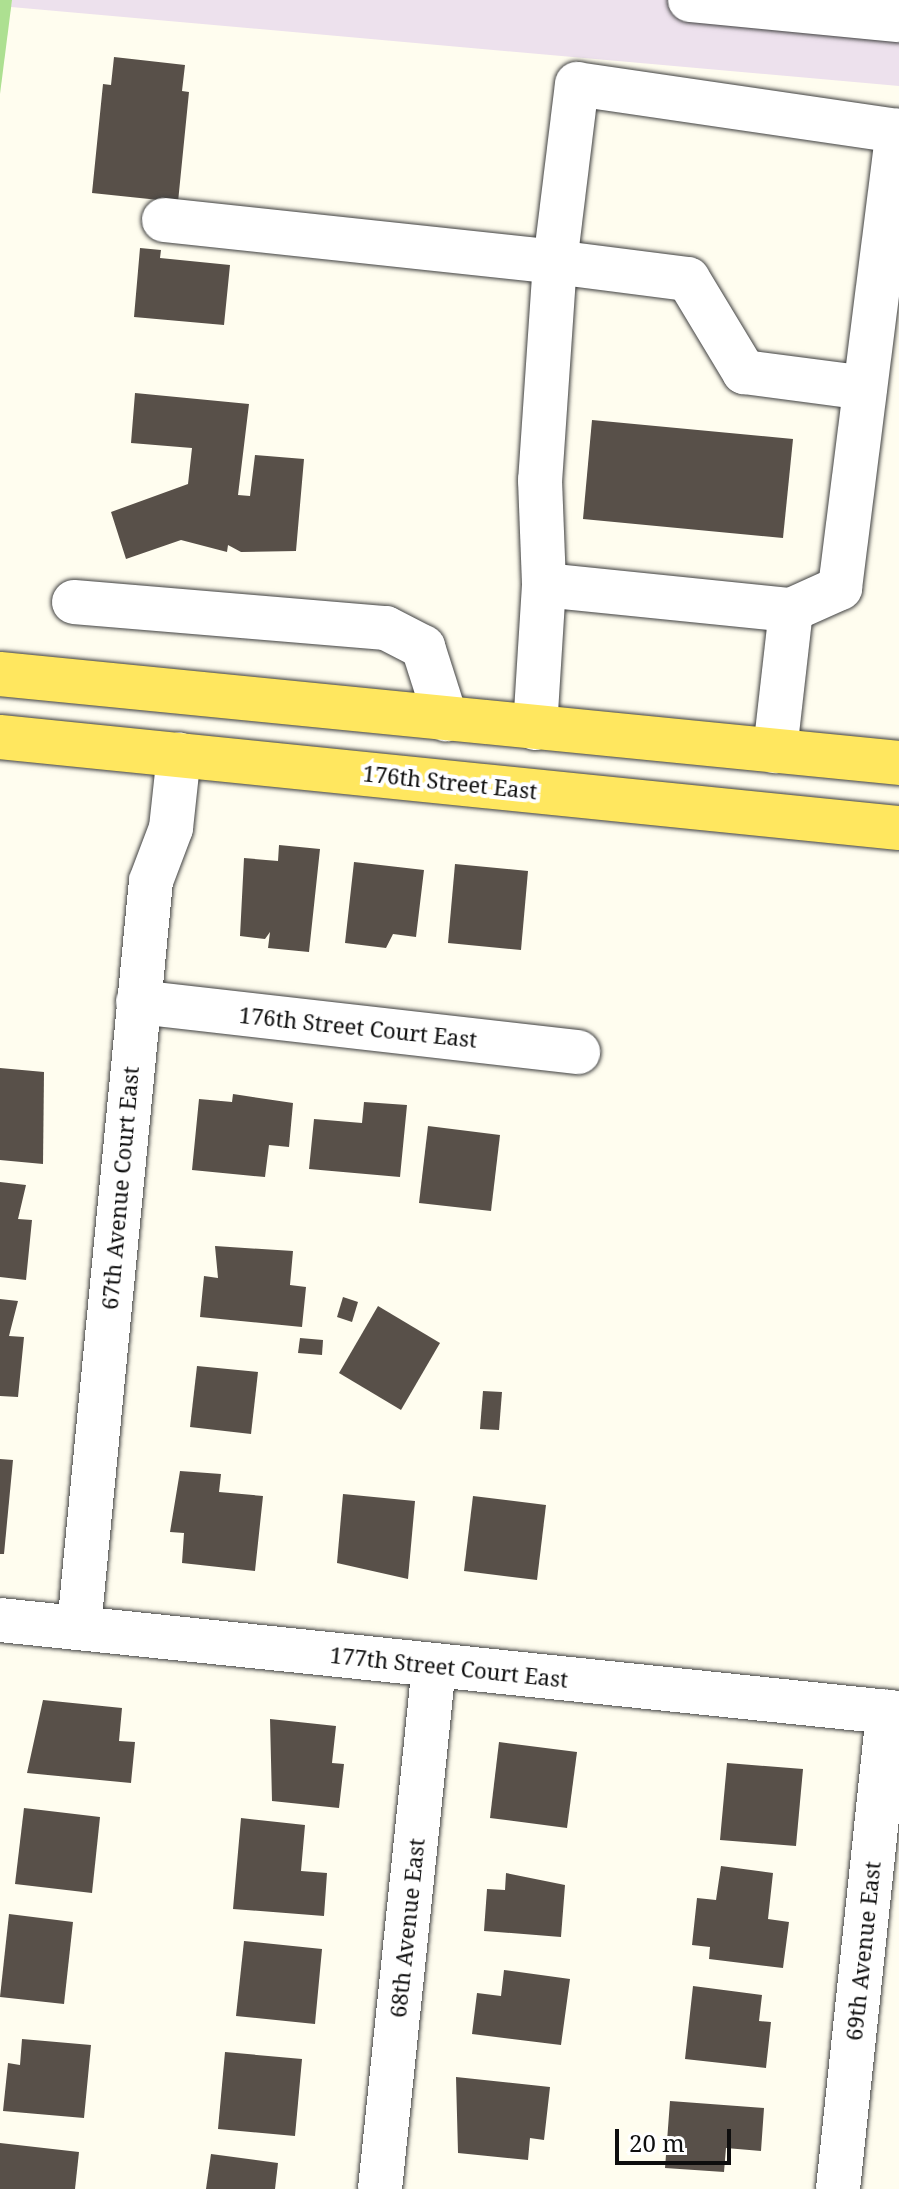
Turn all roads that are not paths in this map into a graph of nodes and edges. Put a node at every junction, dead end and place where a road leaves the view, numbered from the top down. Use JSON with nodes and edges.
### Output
{"nodes":[{"id":1,"x":690,"y":0,"type":"edge"},
{"id":2,"x":744,"y":2,"type":"edge"},
{"id":3,"x":899,"y":20,"type":"edge"},
{"id":4,"x":164,"y":220,"type":"dead end"},
{"id":5,"x":555,"y":262,"type":"junction"},
{"id":6,"x":865,"y":388,"type":"junction"},
{"id":7,"x":544,"y":585,"type":"junction"},
{"id":8,"x":74,"y":602,"type":"dead end"},
{"id":9,"x":791,"y":610,"type":"junction"},
{"id":10,"x":0,"y":674,"type":"edge"},
{"id":11,"x":446,"y":719,"type":"junction"},
{"id":12,"x":535,"y":728,"type":"junction"},
{"id":13,"x":0,"y":737,"type":"edge"},
{"id":14,"x":775,"y":751,"type":"junction"},
{"id":15,"x":179,"y":754,"type":"junction"},
{"id":16,"x":899,"y":763,"type":"edge"},
{"id":17,"x":899,"y":828,"type":"edge"},
{"id":18,"x":138,"y":1002,"type":"junction"},
{"id":19,"x":578,"y":1052,"type":"dead end"},
{"id":20,"x":0,"y":1620,"type":"edge"},
{"id":21,"x":79,"y":1627,"type":"junction"},
{"id":22,"x":434,"y":1666,"type":"junction"},
{"id":23,"x":893,"y":1713,"type":"edge"},
{"id":24,"x":380,"y":2189,"type":"edge"},
{"id":25,"x":838,"y":2189,"type":"edge"}],
"edges":[{"from":1,"to":2,"type":"street"},
{"from":2,"to":3,"type":"street"},
{"from":4,"to":5,"type":"street"},
{"from":5,"to":6,"type":"street"},
{"from":5,"to":6,"type":"street"},
{"from":5,"to":7,"type":"street"},
{"from":6,"to":9,"type":"street"},
{"from":7,"to":9,"type":"street"},
{"from":7,"to":12,"type":"street"},
{"from":8,"to":11,"type":"street"},
{"from":9,"to":14,"type":"street"},
{"from":10,"to":11,"type":"main road"},
{"from":11,"to":12,"type":"main road"},
{"from":12,"to":14,"type":"main road"},
{"from":13,"to":15,"type":"main road","name":"176th Street East"},
{"from":14,"to":16,"type":"main road"},
{"from":15,"to":17,"type":"main road","name":"176th Street East"},
{"from":15,"to":18,"type":"street","name":"67th Avenue Court East"},
{"from":18,"to":19,"type":"street","name":"176th Street Court East"},
{"from":18,"to":21,"type":"street","name":"67th Avenue Court East"},
{"from":20,"to":21,"type":"street","name":"177th Street Court East"},
{"from":21,"to":22,"type":"street","name":"177th Street Court East"},
{"from":22,"to":23,"type":"street","name":"177th Street Court East"},
{"from":22,"to":24,"type":"street","name":"68th Avenue East"},
{"from":23,"to":25,"type":"street","name":"69th Avenue East"}]}
